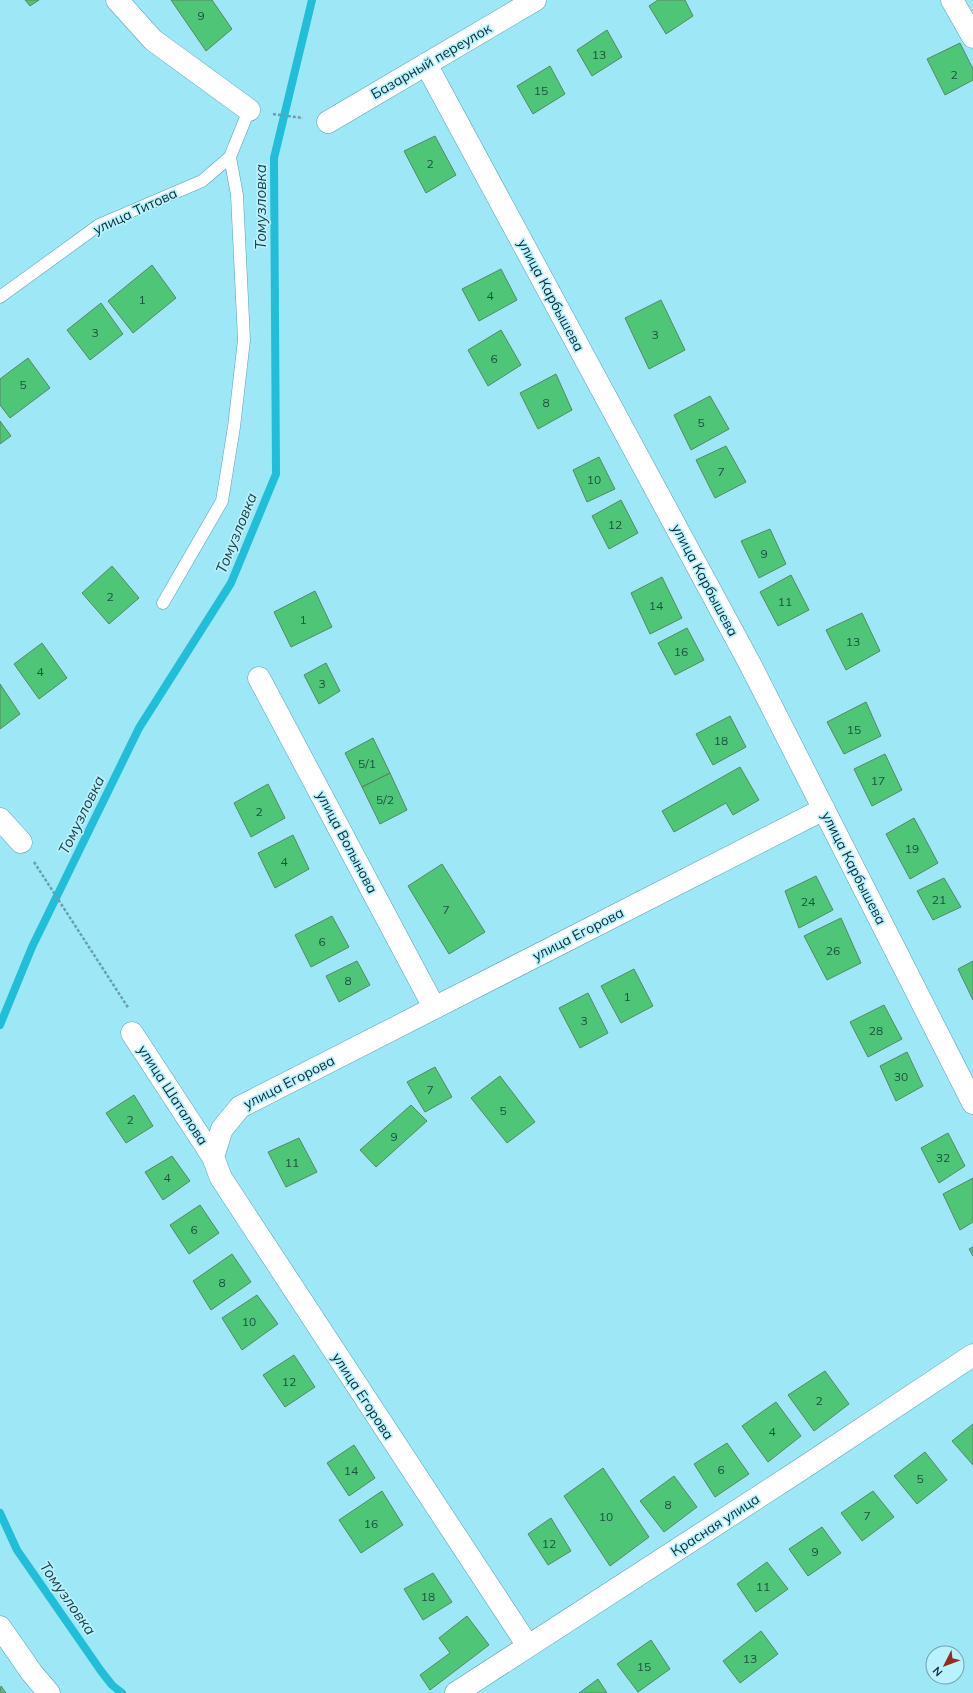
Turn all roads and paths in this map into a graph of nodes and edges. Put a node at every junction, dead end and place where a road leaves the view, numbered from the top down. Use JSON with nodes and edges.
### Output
{"nodes":[{"id":1,"x":117,"y":0,"type":"edge"},
{"id":2,"x":535,"y":0,"type":"edge"},
{"id":3,"x":952,"y":0,"type":"edge"},
{"id":4,"x":973,"y":37,"type":"edge"},
{"id":5,"x":426,"y":64,"type":"junction"},
{"id":6,"x":257,"y":112,"type":"junction"},
{"id":7,"x":328,"y":122,"type":"joint"},
{"id":8,"x":230,"y":158,"type":"junction"},
{"id":9,"x":0,"y":297,"type":"edge"},
{"id":10,"x":163,"y":603,"type":"dead end"},
{"id":11,"x":259,"y":678,"type":"dead end"},
{"id":12,"x":824,"y":809,"type":"junction"},
{"id":13,"x":0,"y":819,"type":"edge"},
{"id":14,"x":21,"y":842,"type":"joint"},
{"id":15,"x":86,"y":942,"type":"dead end"},
{"id":16,"x":434,"y":1007,"type":"junction"},
{"id":17,"x":132,"y":1033,"type":"dead end"},
{"id":18,"x":973,"y":1103,"type":"edge"},
{"id":19,"x":213,"y":1157,"type":"junction"},
{"id":20,"x":973,"y":1356,"type":"edge"},
{"id":21,"x":0,"y":1627,"type":"edge"},
{"id":22,"x":528,"y":1646,"type":"junction"},
{"id":23,"x":49,"y":1693,"type":"edge"},
{"id":24,"x":456,"y":1693,"type":"edge"}],
"edges":[{"from":1,"to":6,"type":"street"},
{"from":2,"to":5,"type":"street","name":"Базарный переулок"},
{"from":3,"to":4,"type":"street"},
{"from":5,"to":7,"type":"street","name":"Базарный переулок"},
{"from":5,"to":12,"type":"street","name":"улица Карбышева"},
{"from":6,"to":7,"type":"path"},
{"from":6,"to":8,"type":"lane","name":"улица Титова"},
{"from":8,"to":9,"type":"lane","name":"улица Титова"},
{"from":8,"to":10,"type":"lane"},
{"from":11,"to":16,"type":"street","name":"улица Волынова"},
{"from":12,"to":16,"type":"street","name":"улица Егорова"},
{"from":12,"to":18,"type":"street","name":"улица Карбышева"},
{"from":13,"to":14,"type":"street"},
{"from":14,"to":15,"type":"path"},
{"from":16,"to":19,"type":"street","name":"улица Егорова"},
{"from":17,"to":19,"type":"street","name":"улица Шаталова"},
{"from":19,"to":22,"type":"street","name":"улица Егорова"},
{"from":20,"to":22,"type":"street","name":"Красная улица"},
{"from":21,"to":23,"type":"street"},
{"from":22,"to":24,"type":"street","name":"Красная улица"}]}
